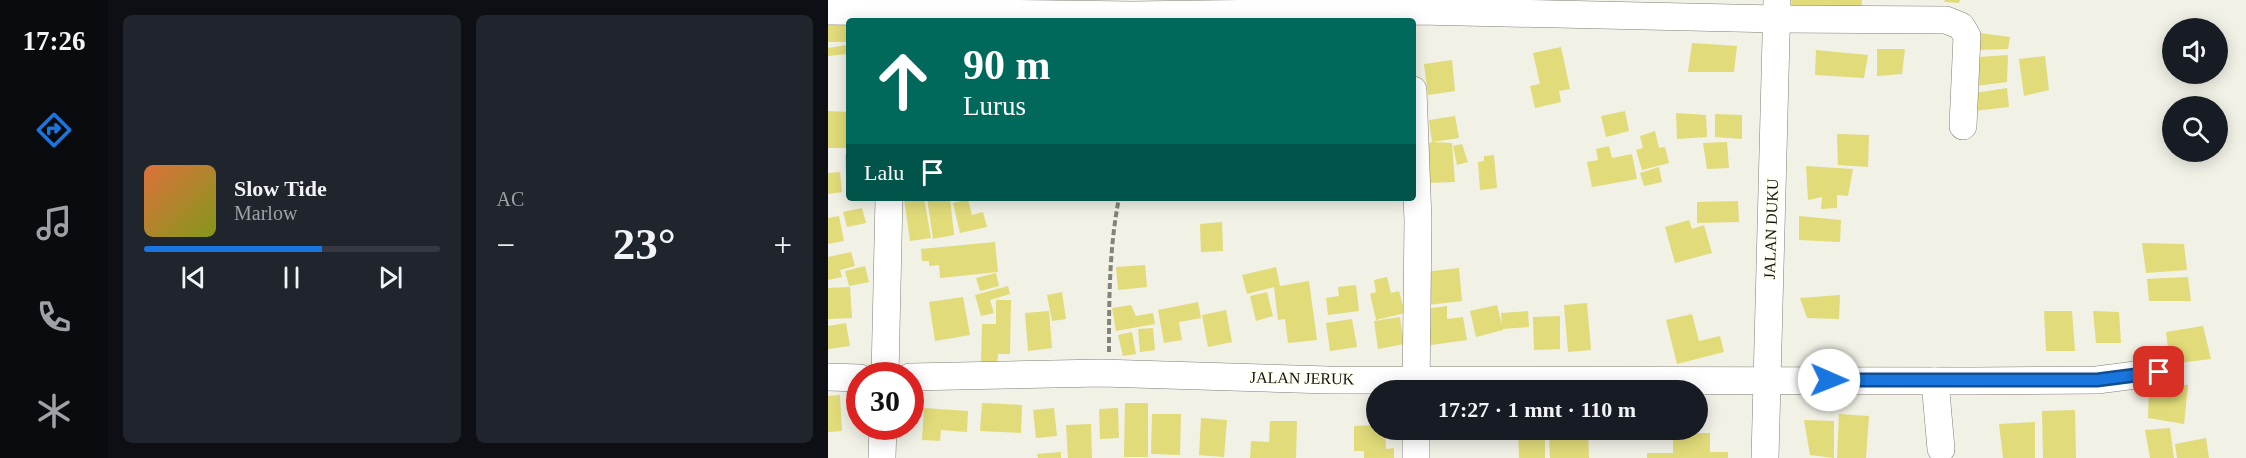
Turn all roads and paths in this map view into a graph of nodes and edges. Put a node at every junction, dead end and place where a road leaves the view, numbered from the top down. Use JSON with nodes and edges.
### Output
{"nodes":[{"id":1,"x":1777,"y":10,"type":"edge"},
{"id":2,"x":828,"y":11,"type":"edge"},
{"id":3,"x":894,"y":11,"type":"edge"},
{"id":4,"x":1410,"y":11,"type":"edge"},
{"id":5,"x":1963,"y":126,"type":"dead end"},
{"id":6,"x":1416,"y":169,"type":"edge"},
{"id":7,"x":889,"y":201,"type":"edge"},
{"id":8,"x":1118,"y":201,"type":"edge"},
{"id":9,"x":885,"y":362,"type":"edge"},
{"id":10,"x":2159,"y":372,"type":"dead end"},
{"id":11,"x":1110,"y":373,"type":"junction"},
{"id":12,"x":828,"y":377,"type":"edge"},
{"id":13,"x":924,"y":377,"type":"edge"},
{"id":14,"x":846,"y":378,"type":"edge"},
{"id":15,"x":1416,"y":380,"type":"edge"},
{"id":16,"x":1766,"y":380,"type":"junction"},
{"id":17,"x":1708,"y":381,"type":"edge"},
{"id":18,"x":1935,"y":381,"type":"junction"},
{"id":19,"x":1366,"y":382,"type":"edge"},
{"id":20,"x":883,"y":440,"type":"edge"},
{"id":21,"x":1416,"y":440,"type":"edge"},
{"id":22,"x":1941,"y":449,"type":"dead end"},
{"id":23,"x":882,"y":458,"type":"edge"},
{"id":24,"x":1416,"y":458,"type":"edge"},
{"id":25,"x":1765,"y":458,"type":"edge"}],
"edges":[{"from":1,"to":4,"type":"street"},
{"from":1,"to":5,"type":"street"},
{"from":1,"to":16,"type":"street","name":"JALAN DUKU"},
{"from":2,"to":3,"type":"street"},
{"from":3,"to":4,"type":"street"},
{"from":6,"to":15,"type":"street"},
{"from":7,"to":9,"type":"street"},
{"from":8,"to":11,"type":"path"},
{"from":10,"to":18,"type":"street","name":"JALAN JERUK"},
{"from":11,"to":13,"type":"street","name":"JALAN JERUK"},
{"from":11,"to":19,"type":"street","name":"JALAN JERUK"},
{"from":12,"to":14,"type":"street"},
{"from":16,"to":17,"type":"street","name":"JALAN JERUK"},
{"from":16,"to":18,"type":"street","name":"JALAN JERUK"},
{"from":16,"to":25,"type":"street","name":"JALAN DUKU"},
{"from":18,"to":22,"type":"street"},
{"from":20,"to":23,"type":"street"},
{"from":21,"to":24,"type":"street"}]}
